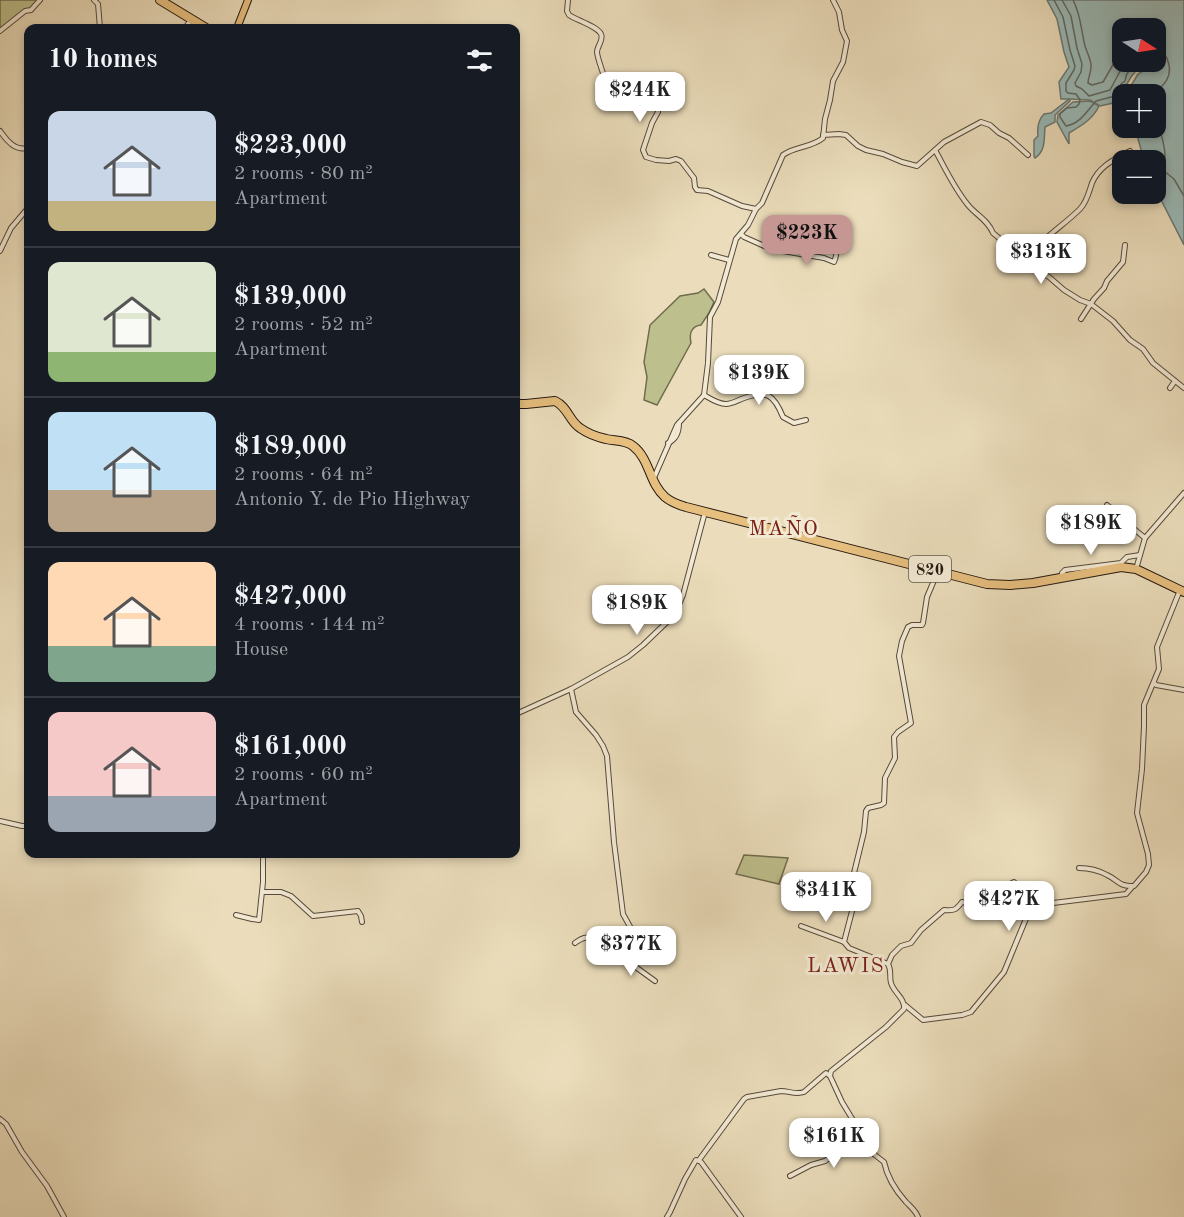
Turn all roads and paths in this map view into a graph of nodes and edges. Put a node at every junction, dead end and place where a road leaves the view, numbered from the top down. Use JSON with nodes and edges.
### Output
{"nodes":[{"id":1,"x":40,"y":0,"type":"edge"},
{"id":2,"x":94,"y":0,"type":"edge"},
{"id":3,"x":160,"y":0,"type":"edge"},
{"id":4,"x":248,"y":0,"type":"edge"},
{"id":5,"x":568,"y":0,"type":"edge"},
{"id":6,"x":833,"y":0,"type":"edge"},
{"id":7,"x":191,"y":19,"type":"junction"},
{"id":8,"x":100,"y":24,"type":"edge"},
{"id":9,"x":188,"y":24,"type":"edge"},
{"id":10,"x":199,"y":24,"type":"edge"},
{"id":11,"x":239,"y":24,"type":"edge"},
{"id":12,"x":0,"y":31,"type":"edge"},
{"id":13,"x":0,"y":131,"type":"edge"},
{"id":14,"x":823,"y":135,"type":"junction"},
{"id":15,"x":24,"y":149,"type":"edge"},
{"id":16,"x":935,"y":150,"type":"junction"},
{"id":17,"x":1028,"y":155,"type":"dead end"},
{"id":18,"x":1112,"y":161,"type":"edge"},
{"id":19,"x":756,"y":209,"type":"junction"},
{"id":20,"x":24,"y":213,"type":"edge"},
{"id":21,"x":839,"y":229,"type":"dead end"},
{"id":22,"x":741,"y":234,"type":"junction"},
{"id":23,"x":1125,"y":245,"type":"dead end"},
{"id":24,"x":0,"y":251,"type":"edge"},
{"id":25,"x":711,"y":255,"type":"dead end"},
{"id":26,"x":729,"y":260,"type":"junction"},
{"id":27,"x":1026,"y":261,"type":"junction"},
{"id":28,"x":1091,"y":304,"type":"junction"},
{"id":29,"x":1081,"y":318,"type":"dead end"},
{"id":30,"x":1175,"y":381,"type":"junction"},
{"id":31,"x":1170,"y":388,"type":"dead end"},
{"id":32,"x":1184,"y":388,"type":"edge"},
{"id":33,"x":704,"y":395,"type":"junction"},
{"id":34,"x":520,"y":404,"type":"edge"},
{"id":35,"x":806,"y":420,"type":"dead end"},
{"id":36,"x":653,"y":480,"type":"junction"},
{"id":37,"x":1184,"y":493,"type":"edge"},
{"id":38,"x":1107,"y":505,"type":"dead end"},
{"id":39,"x":705,"y":512,"type":"junction"},
{"id":40,"x":1145,"y":538,"type":"junction"},
{"id":41,"x":1140,"y":555,"type":"junction"},
{"id":42,"x":1136,"y":569,"type":"junction"},
{"id":43,"x":938,"y":571,"type":"junction"},
{"id":44,"x":1060,"y":578,"type":"junction"},
{"id":45,"x":1182,"y":591,"type":"edge"},
{"id":46,"x":1154,"y":683,"type":"junction"},
{"id":47,"x":571,"y":688,"type":"junction"},
{"id":48,"x":1184,"y":690,"type":"edge"},
{"id":49,"x":520,"y":712,"type":"edge"},
{"id":50,"x":0,"y":822,"type":"edge"},
{"id":51,"x":24,"y":826,"type":"edge"},
{"id":52,"x":263,"y":858,"type":"edge"},
{"id":53,"x":1079,"y":868,"type":"dead end"},
{"id":54,"x":1134,"y":886,"type":"junction"},
{"id":55,"x":262,"y":892,"type":"junction"},
{"id":56,"x":1030,"y":909,"type":"junction"},
{"id":57,"x":236,"y":915,"type":"dead end"},
{"id":58,"x":362,"y":922,"type":"dead end"},
{"id":59,"x":801,"y":926,"type":"dead end"},
{"id":60,"x":844,"y":942,"type":"junction"},
{"id":61,"x":575,"y":943,"type":"dead end"},
{"id":62,"x":619,"y":955,"type":"junction"},
{"id":63,"x":888,"y":964,"type":"junction"},
{"id":64,"x":655,"y":981,"type":"dead end"},
{"id":65,"x":904,"y":1005,"type":"junction"},
{"id":66,"x":830,"y":1076,"type":"junction"},
{"id":67,"x":0,"y":1119,"type":"edge"},
{"id":68,"x":862,"y":1135,"type":"junction"},
{"id":69,"x":699,"y":1160,"type":"junction"},
{"id":70,"x":790,"y":1176,"type":"dead end"},
{"id":71,"x":64,"y":1217,"type":"edge"},
{"id":72,"x":667,"y":1217,"type":"edge"},
{"id":73,"x":741,"y":1217,"type":"edge"},
{"id":74,"x":918,"y":1217,"type":"edge"}],
"edges":[{"from":1,"to":12,"type":"street"},
{"from":2,"to":8,"type":"street"},
{"from":3,"to":7,"type":"highway"},
{"from":4,"to":11,"type":"main road"},
{"from":5,"to":19,"type":"street"},
{"from":6,"to":14,"type":"street"},
{"from":7,"to":9,"type":"street"},
{"from":7,"to":10,"type":"highway"},
{"from":13,"to":15,"type":"street"},
{"from":14,"to":16,"type":"street"},
{"from":14,"to":19,"type":"street"},
{"from":16,"to":17,"type":"street"},
{"from":16,"to":27,"type":"street"},
{"from":18,"to":27,"type":"street"},
{"from":19,"to":22,"type":"street"},
{"from":20,"to":24,"type":"street"},
{"from":21,"to":22,"type":"street"},
{"from":22,"to":26,"type":"street"},
{"from":23,"to":28,"type":"street"},
{"from":25,"to":26,"type":"street"},
{"from":26,"to":33,"type":"street"},
{"from":27,"to":28,"type":"street"},
{"from":28,"to":29,"type":"street"},
{"from":28,"to":30,"type":"street"},
{"from":30,"to":31,"type":"street"},
{"from":30,"to":32,"type":"street"},
{"from":33,"to":35,"type":"street"},
{"from":33,"to":36,"type":"street"},
{"from":34,"to":36,"type":"highway","number":"820"},
{"from":36,"to":39,"type":"highway","number":"820"},
{"from":37,"to":40,"type":"street"},
{"from":38,"to":40,"type":"street"},
{"from":39,"to":43,"type":"highway","number":"820"},
{"from":39,"to":47,"type":"street"},
{"from":40,"to":41,"type":"street"},
{"from":41,"to":42,"type":"street"},
{"from":41,"to":44,"type":"street"},
{"from":42,"to":44,"type":"highway","number":"820"},
{"from":42,"to":45,"type":"highway","number":"820"},
{"from":43,"to":44,"type":"highway","number":"820"},
{"from":43,"to":60,"type":"street"},
{"from":45,"to":46,"type":"street"},
{"from":46,"to":48,"type":"street"},
{"from":46,"to":54,"type":"street"},
{"from":47,"to":49,"type":"street"},
{"from":47,"to":62,"type":"street"},
{"from":50,"to":51,"type":"street"},
{"from":52,"to":55,"type":"street"},
{"from":53,"to":54,"type":"street"},
{"from":54,"to":56,"type":"street"},
{"from":55,"to":57,"type":"street"},
{"from":55,"to":58,"type":"street"},
{"from":56,"to":63,"type":"street"},
{"from":56,"to":65,"type":"street"},
{"from":59,"to":60,"type":"street"},
{"from":60,"to":63,"type":"street"},
{"from":61,"to":62,"type":"street"},
{"from":62,"to":64,"type":"street"},
{"from":63,"to":65,"type":"street"},
{"from":65,"to":66,"type":"street"},
{"from":66,"to":68,"type":"street"},
{"from":66,"to":69,"type":"street"},
{"from":67,"to":71,"type":"street"},
{"from":68,"to":70,"type":"street"},
{"from":68,"to":74,"type":"street"},
{"from":69,"to":72,"type":"street"},
{"from":69,"to":73,"type":"street"}]}
